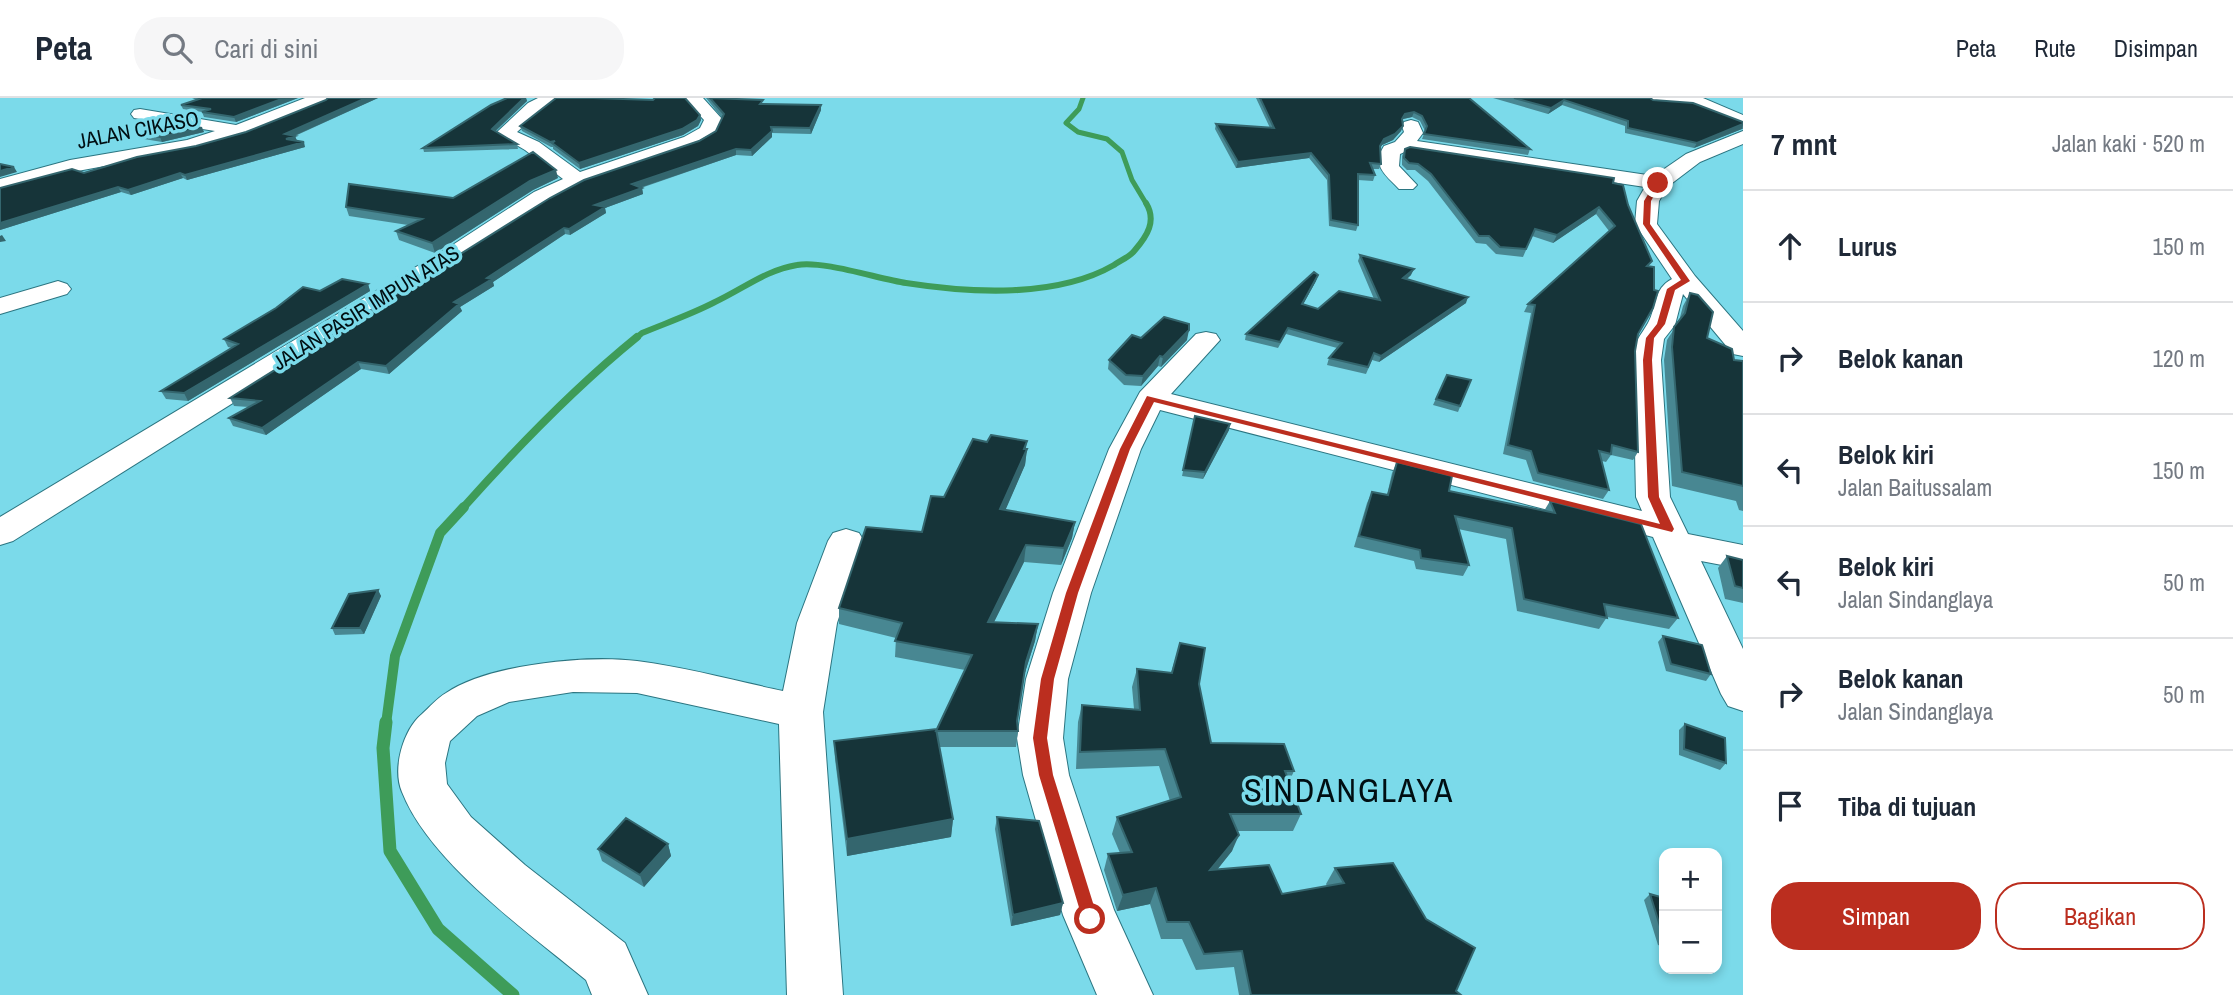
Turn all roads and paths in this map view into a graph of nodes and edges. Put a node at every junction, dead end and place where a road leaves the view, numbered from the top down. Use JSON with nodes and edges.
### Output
{"nodes":[{"id":1,"x":321,"y":98,"type":"edge"},
{"id":2,"x":551,"y":98,"type":"edge"},
{"id":3,"x":693,"y":98,"type":"edge"},
{"id":4,"x":1652,"y":98,"type":"edge"},
{"id":5,"x":1692,"y":100,"type":"edge"},
{"id":6,"x":140,"y":114,"type":"dead end"},
{"id":7,"x":1743,"y":121,"type":"edge"},
{"id":8,"x":240,"y":130,"type":"junction"},
{"id":9,"x":1743,"y":137,"type":"edge"},
{"id":10,"x":577,"y":180,"type":"junction"},
{"id":11,"x":1658,"y":183,"type":"junction"},
{"id":12,"x":0,"y":185,"type":"edge"},
{"id":13,"x":1406,"y":185,"type":"dead end"},
{"id":14,"x":1686,"y":281,"type":"junction"},
{"id":15,"x":58,"y":289,"type":"dead end"},
{"id":16,"x":0,"y":306,"type":"edge"},
{"id":17,"x":1206,"y":340,"type":"dead end"},
{"id":18,"x":1743,"y":348,"type":"edge"},
{"id":19,"x":1151,"y":398,"type":"junction"},
{"id":20,"x":0,"y":533,"type":"edge"},
{"id":21,"x":1671,"y":536,"type":"junction"},
{"id":22,"x":846,"y":541,"type":"dead end"},
{"id":23,"x":1743,"y":557,"type":"edge"},
{"id":24,"x":1743,"y":694,"type":"edge"},
{"id":25,"x":801,"y":712,"type":"junction"},
{"id":26,"x":620,"y":995,"type":"edge"},
{"id":27,"x":815,"y":995,"type":"edge"},
{"id":28,"x":1125,"y":995,"type":"edge"}],
"edges":[{"from":1,"to":8,"type":"street","name":"JALAN CIKASO"},
{"from":2,"to":10,"type":"street"},
{"from":3,"to":10,"type":"street","name":"JALAN PASIR IMPUN ATAS"},
{"from":4,"to":5,"type":"street"},
{"from":5,"to":7,"type":"street"},
{"from":6,"to":8,"type":"street"},
{"from":8,"to":12,"type":"street","name":"JALAN CIKASO"},
{"from":9,"to":11,"type":"street"},
{"from":10,"to":20,"type":"street","name":"JALAN PASIR IMPUN ATAS"},
{"from":11,"to":13,"type":"street"},
{"from":11,"to":14,"type":"street"},
{"from":14,"to":18,"type":"street"},
{"from":14,"to":21,"type":"street"},
{"from":15,"to":16,"type":"street"},
{"from":17,"to":19,"type":"street"},
{"from":19,"to":21,"type":"street"},
{"from":19,"to":28,"type":"street"},
{"from":21,"to":23,"type":"street"},
{"from":21,"to":24,"type":"street"},
{"from":22,"to":25,"type":"street"},
{"from":25,"to":26,"type":"street"},
{"from":25,"to":27,"type":"street"}]}
